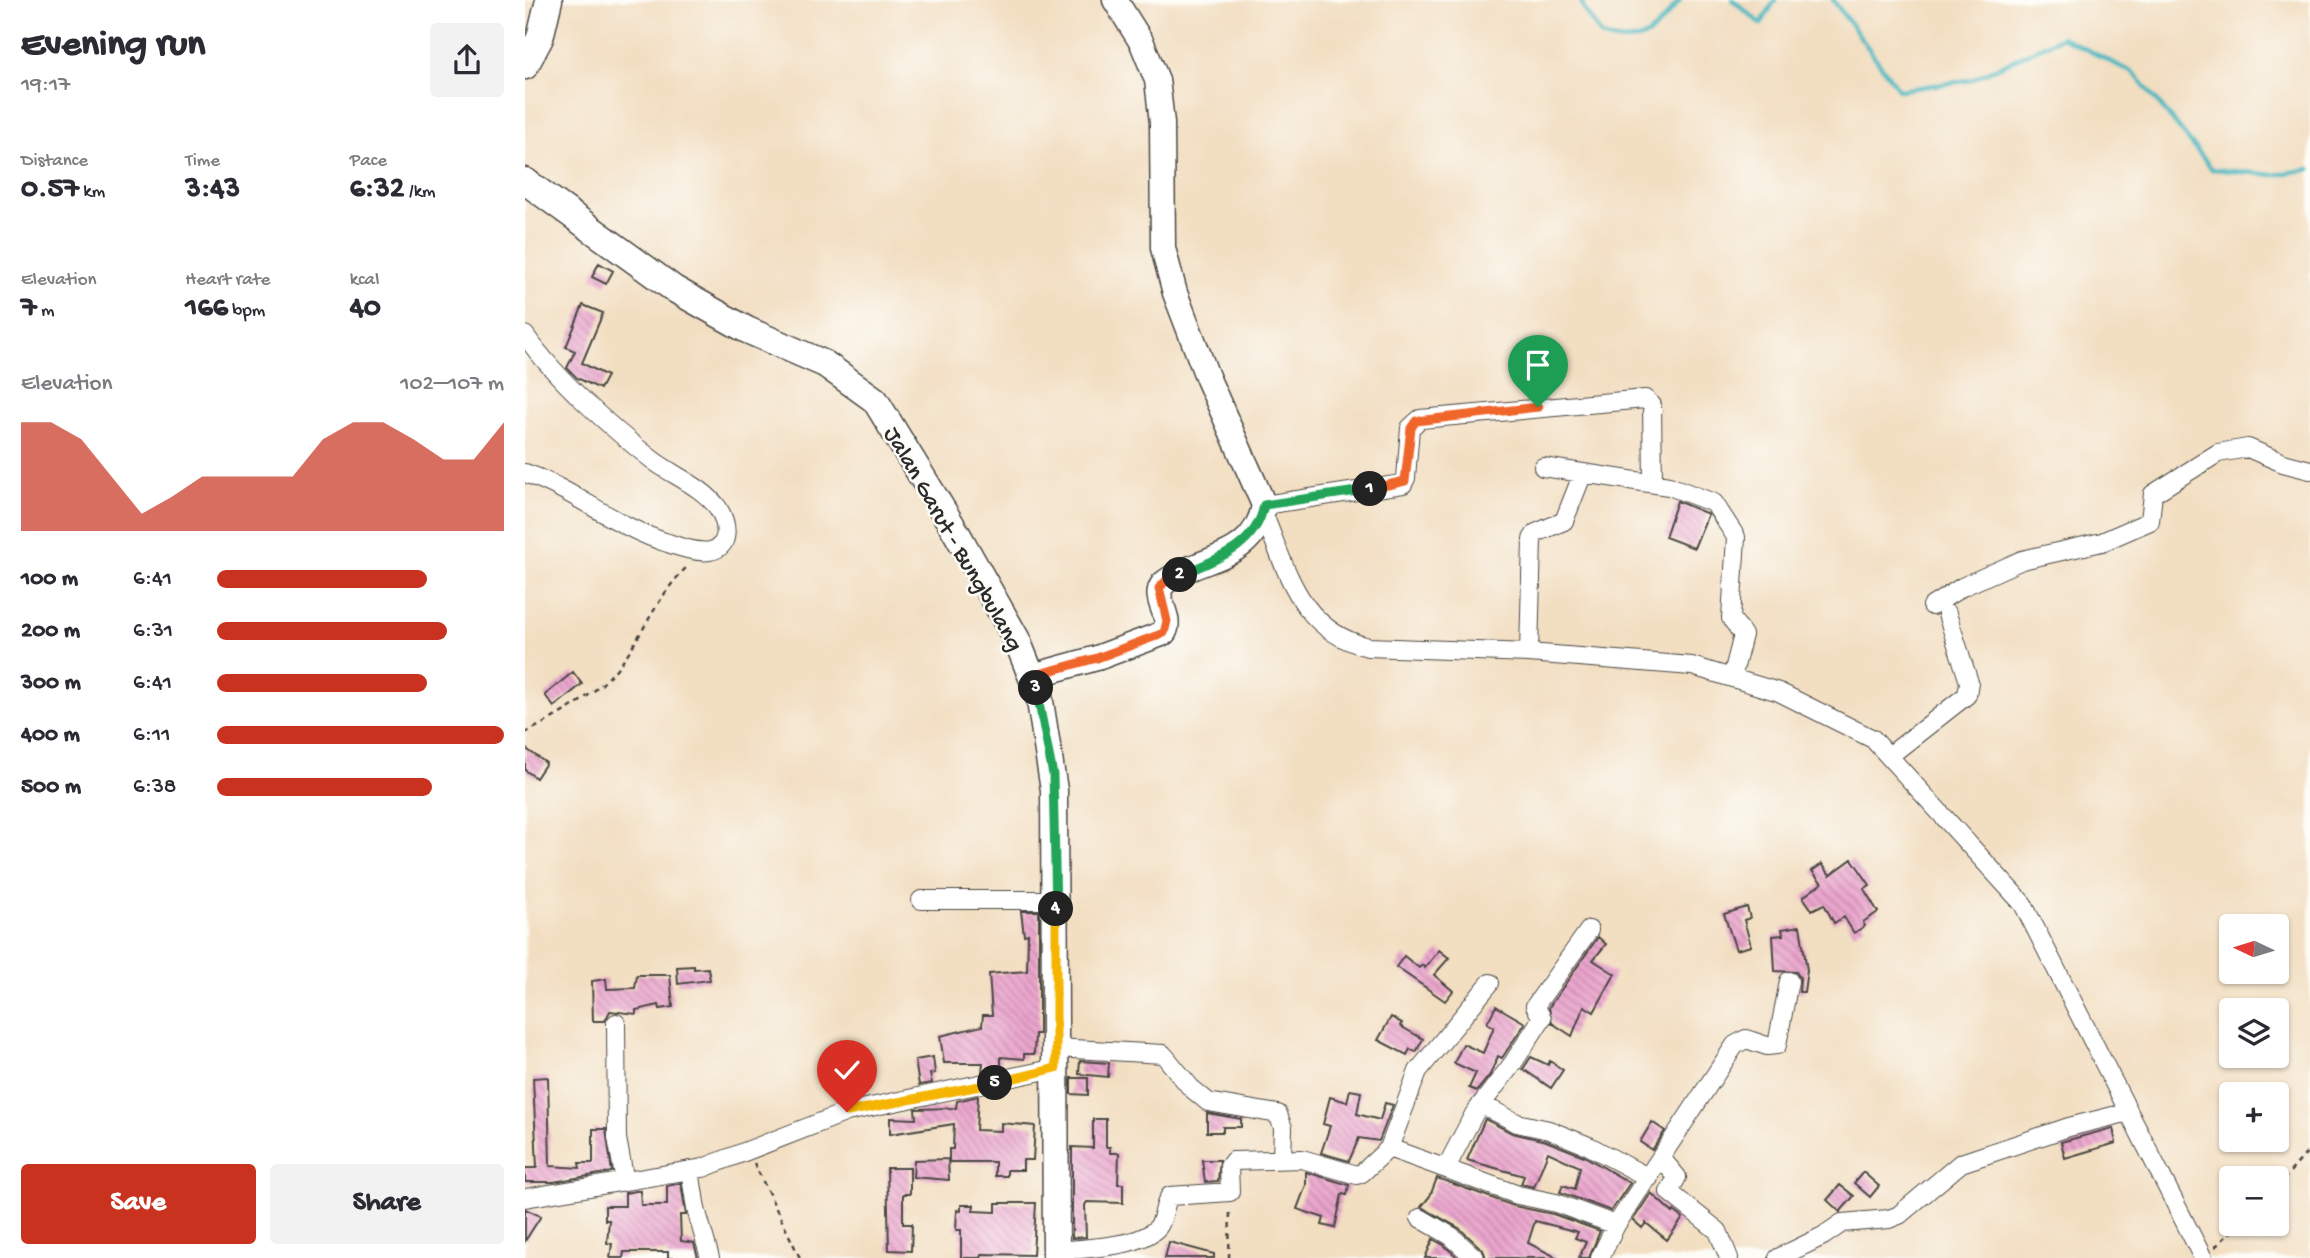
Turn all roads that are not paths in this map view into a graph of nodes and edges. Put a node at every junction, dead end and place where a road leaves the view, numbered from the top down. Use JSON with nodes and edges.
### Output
{"nodes":[{"id":1,"x":549,"y":0,"type":"edge"},
{"id":2,"x":1115,"y":0,"type":"edge"},
{"id":3,"x":525,"y":66,"type":"edge"},
{"id":4,"x":525,"y":181,"type":"edge"},
{"id":5,"x":525,"y":335,"type":"edge"},
{"id":6,"x":1543,"y":467,"type":"dead end"},
{"id":7,"x":2310,"y":470,"type":"edge"},
{"id":8,"x":525,"y":473,"type":"edge"},
{"id":9,"x":1583,"y":473,"type":"junction"},
{"id":10,"x":1653,"y":484,"type":"junction"},
{"id":11,"x":1264,"y":509,"type":"junction"},
{"id":12,"x":1529,"y":653,"type":"junction"},
{"id":13,"x":1032,"y":676,"type":"junction"},
{"id":14,"x":1733,"y":678,"type":"junction"},
{"id":15,"x":1889,"y":757,"type":"junction"},
{"id":16,"x":921,"y":900,"type":"dead end"},
{"id":17,"x":1055,"y":900,"type":"junction"},
{"id":18,"x":1589,"y":930,"type":"dead end"},
{"id":19,"x":1789,"y":981,"type":"dead end"},
{"id":20,"x":1490,"y":983,"type":"dead end"},
{"id":21,"x":616,"y":1023,"type":"dead end"},
{"id":22,"x":1056,"y":1058,"type":"junction"},
{"id":23,"x":1481,"y":1104,"type":"junction"},
{"id":24,"x":2129,"y":1112,"type":"junction"},
{"id":25,"x":1389,"y":1148,"type":"junction"},
{"id":26,"x":1282,"y":1159,"type":"junction"},
{"id":27,"x":1662,"y":1159,"type":"junction"},
{"id":28,"x":1446,"y":1168,"type":"junction"},
{"id":29,"x":690,"y":1170,"type":"junction"},
{"id":30,"x":1649,"y":1178,"type":"junction"},
{"id":31,"x":625,"y":1182,"type":"junction"},
{"id":32,"x":525,"y":1198,"type":"edge"},
{"id":33,"x":1420,"y":1218,"type":"dead end"},
{"id":34,"x":1616,"y":1225,"type":"junction"},
{"id":35,"x":1056,"y":1254,"type":"edge"},
{"id":36,"x":2208,"y":1254,"type":"edge"},
{"id":37,"x":710,"y":1258,"type":"edge"},
{"id":38,"x":1475,"y":1258,"type":"edge"},
{"id":39,"x":1600,"y":1258,"type":"edge"},
{"id":40,"x":1729,"y":1258,"type":"edge"},
{"id":41,"x":1778,"y":1258,"type":"edge"}],
"edges":[{"from":1,"to":3,"type":"main road"},
{"from":2,"to":11,"type":"street"},
{"from":4,"to":13,"type":"main road","name":"Jalan Garut - Bungbulang"},
{"from":5,"to":8,"type":"street"},
{"from":6,"to":9,"type":"street"},
{"from":7,"to":15,"type":"street"},
{"from":9,"to":10,"type":"street"},
{"from":9,"to":12,"type":"street"},
{"from":10,"to":11,"type":"street"},
{"from":10,"to":14,"type":"street"},
{"from":11,"to":12,"type":"street"},
{"from":11,"to":13,"type":"street"},
{"from":12,"to":14,"type":"street"},
{"from":13,"to":17,"type":"main road","name":"Jalan Garut - Bungbulang"},
{"from":14,"to":15,"type":"street"},
{"from":15,"to":24,"type":"street"},
{"from":16,"to":17,"type":"street"},
{"from":17,"to":22,"type":"main road","name":"Jalan Garut - Bungbulang"},
{"from":18,"to":23,"type":"street"},
{"from":19,"to":27,"type":"street"},
{"from":20,"to":25,"type":"street"},
{"from":21,"to":31,"type":"street"},
{"from":22,"to":26,"type":"street"},
{"from":22,"to":29,"type":"street"},
{"from":22,"to":35,"type":"main road","name":"Jalan Garut - Bungbulang"},
{"from":23,"to":28,"type":"street"},
{"from":23,"to":30,"type":"street"},
{"from":24,"to":36,"type":"street"},
{"from":24,"to":41,"type":"street"},
{"from":25,"to":26,"type":"street"},
{"from":25,"to":28,"type":"street"},
{"from":26,"to":35,"type":"street"},
{"from":27,"to":30,"type":"street"},
{"from":27,"to":40,"type":"street"},
{"from":28,"to":34,"type":"street"},
{"from":29,"to":31,"type":"street"},
{"from":29,"to":37,"type":"street"},
{"from":30,"to":34,"type":"street"},
{"from":31,"to":32,"type":"street"},
{"from":33,"to":38,"type":"street"},
{"from":34,"to":39,"type":"street"}]}
